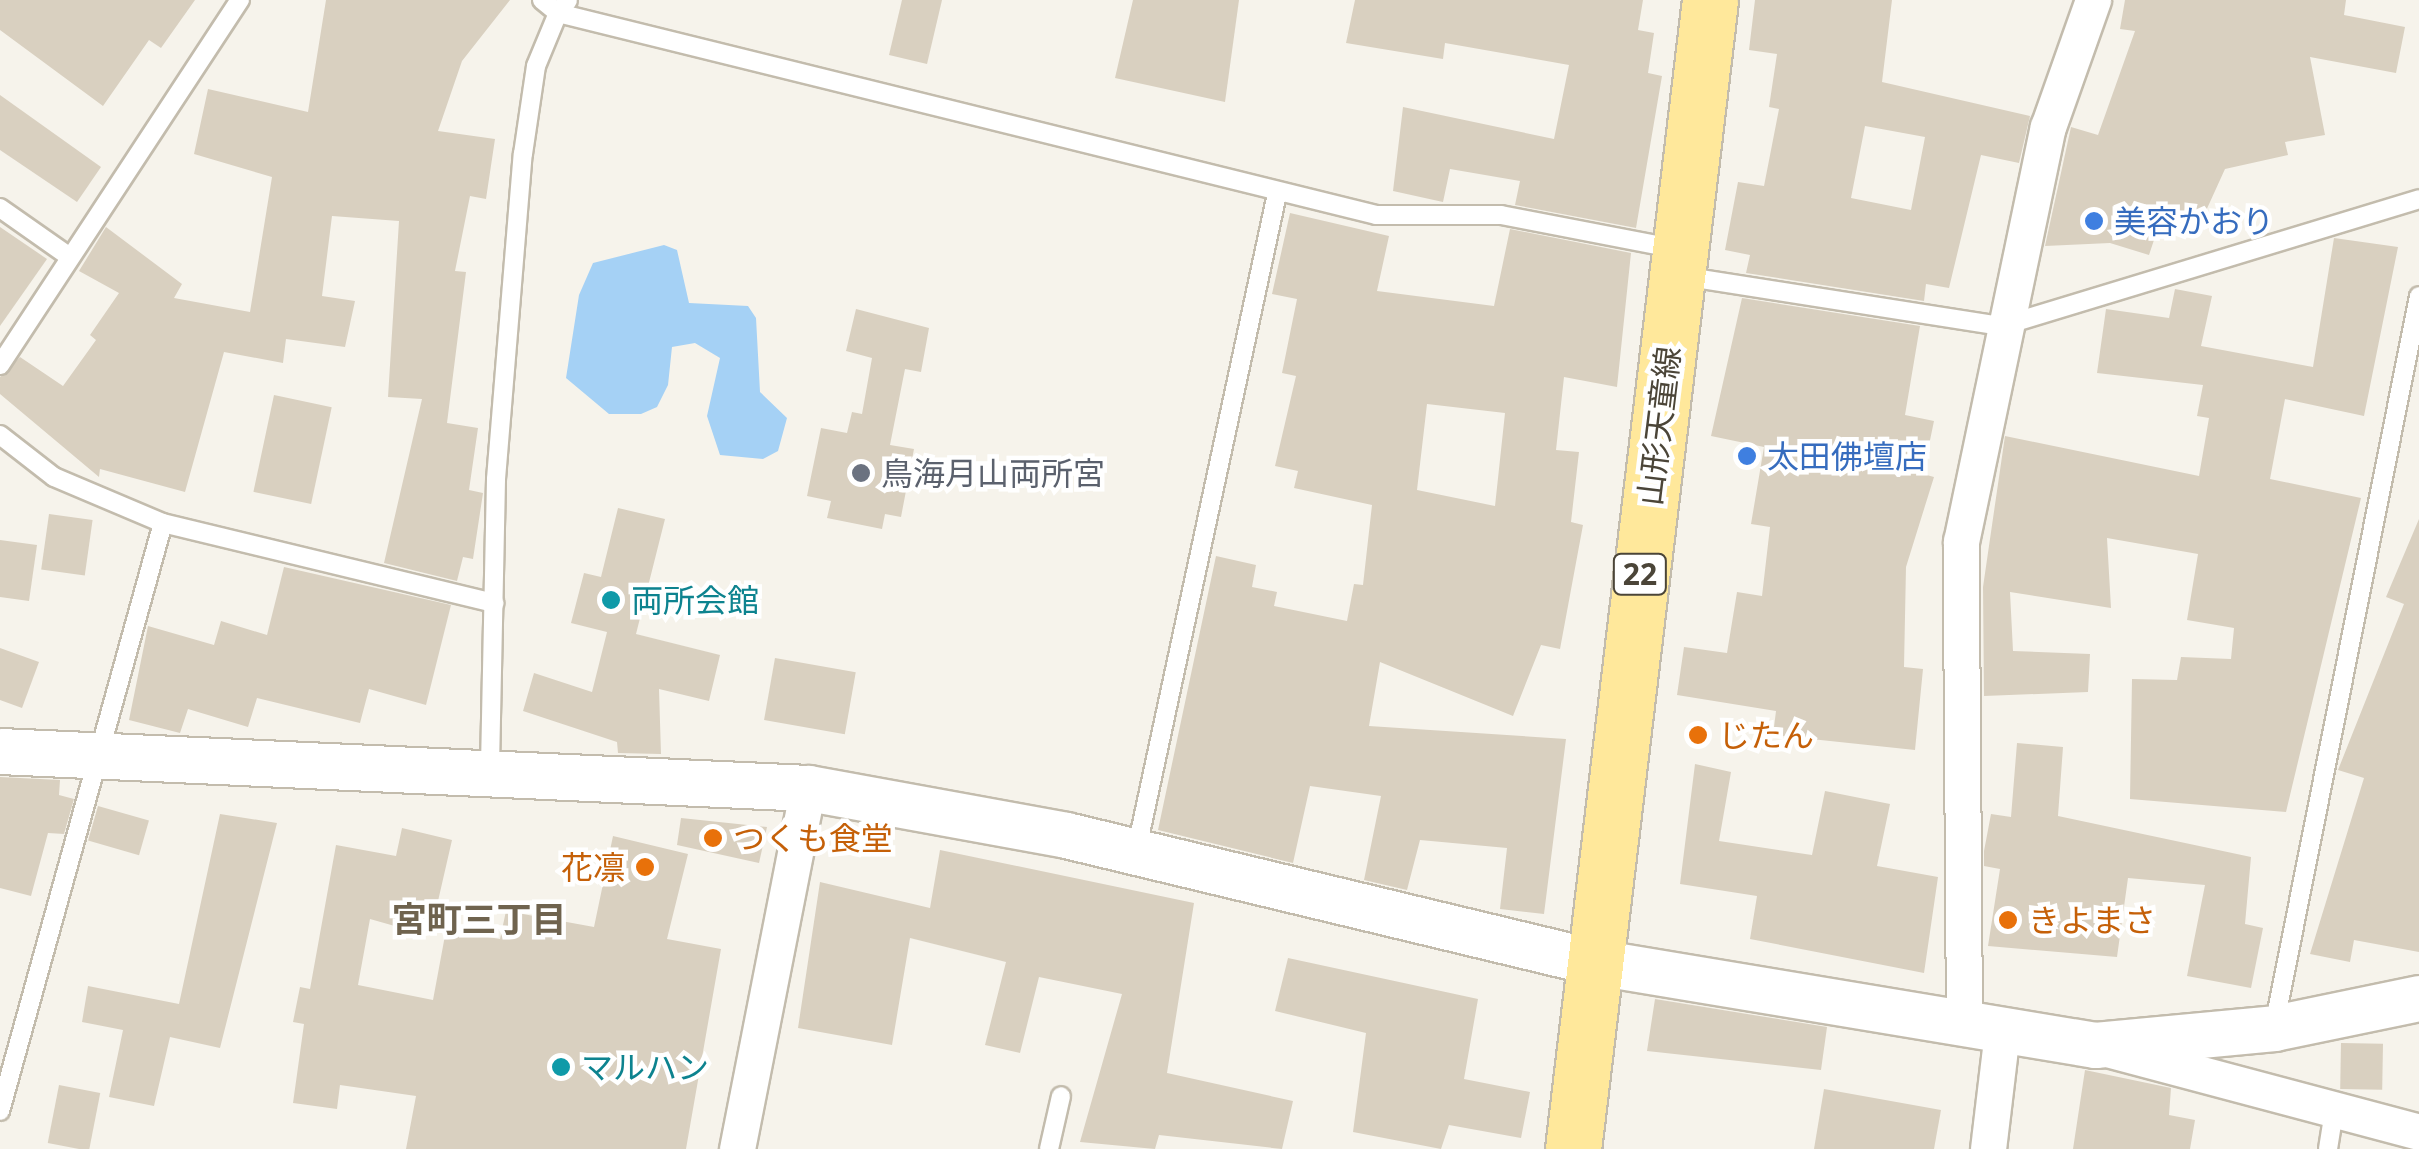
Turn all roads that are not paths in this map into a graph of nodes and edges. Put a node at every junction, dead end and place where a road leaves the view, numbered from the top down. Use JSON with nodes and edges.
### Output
{"nodes":[{"id":1,"x":240,"y":0,"type":"edge"},
{"id":2,"x":542,"y":0,"type":"edge"},
{"id":3,"x":1710,"y":0,"type":"edge"},
{"id":4,"x":2093,"y":0,"type":"edge"},
{"id":5,"x":563,"y":7,"type":"edge"},
{"id":6,"x":1278,"y":194,"type":"junction"},
{"id":7,"x":2419,"y":200,"type":"edge"},
{"id":8,"x":0,"y":208,"type":"edge"},
{"id":9,"x":70,"y":257,"type":"junction"},
{"id":10,"x":1681,"y":263,"type":"junction"},
{"id":11,"x":2419,"y":296,"type":"edge"},
{"id":12,"x":2002,"y":326,"type":"junction"},
{"id":13,"x":0,"y":364,"type":"edge"},
{"id":14,"x":0,"y":435,"type":"edge"},
{"id":15,"x":162,"y":523,"type":"junction"},
{"id":16,"x":494,"y":603,"type":"junction"},
{"id":17,"x":0,"y":751,"type":"edge"},
{"id":18,"x":103,"y":751,"type":"junction"},
{"id":19,"x":490,"y":766,"type":"junction"},
{"id":20,"x":808,"y":788,"type":"junction"},
{"id":21,"x":1136,"y":852,"type":"junction"},
{"id":22,"x":1590,"y":961,"type":"junction"},
{"id":23,"x":2419,"y":998,"type":"edge"},
{"id":24,"x":1983,"y":1028,"type":"junction"},
{"id":25,"x":2274,"y":1028,"type":"junction"},
{"id":26,"x":2095,"y":1045,"type":"junction"},
{"id":27,"x":1061,"y":1096,"type":"dead end"},
{"id":28,"x":0,"y":1111,"type":"edge"},
{"id":29,"x":2334,"y":1111,"type":"junction"},
{"id":30,"x":2419,"y":1132,"type":"edge"},
{"id":31,"x":738,"y":1149,"type":"edge"},
{"id":32,"x":1049,"y":1149,"type":"edge"},
{"id":33,"x":1574,"y":1149,"type":"edge"},
{"id":34,"x":1988,"y":1149,"type":"edge"},
{"id":35,"x":2328,"y":1149,"type":"edge"}],
"edges":[{"from":1,"to":9,"type":"lane"},
{"from":2,"to":5,"type":"lane"},
{"from":3,"to":10,"type":"main road","name":"山形天童線","number":"22"},
{"from":4,"to":12,"type":"street"},
{"from":5,"to":6,"type":"lane"},
{"from":5,"to":16,"type":"lane"},
{"from":6,"to":10,"type":"lane"},
{"from":6,"to":21,"type":"lane"},
{"from":7,"to":12,"type":"lane"},
{"from":8,"to":9,"type":"lane"},
{"from":9,"to":13,"type":"lane"},
{"from":10,"to":12,"type":"lane"},
{"from":10,"to":22,"type":"main road","name":"山形天童線","number":"22"},
{"from":11,"to":25,"type":"lane"},
{"from":12,"to":24,"type":"street"},
{"from":14,"to":15,"type":"lane"},
{"from":15,"to":16,"type":"lane"},
{"from":15,"to":18,"type":"lane"},
{"from":16,"to":19,"type":"lane"},
{"from":17,"to":18,"type":"street"},
{"from":18,"to":19,"type":"street"},
{"from":18,"to":28,"type":"lane"},
{"from":19,"to":20,"type":"street"},
{"from":20,"to":21,"type":"street"},
{"from":20,"to":31,"type":"street"},
{"from":21,"to":22,"type":"street"},
{"from":22,"to":24,"type":"street"},
{"from":22,"to":33,"type":"main road","name":"山形天童線","number":"22"},
{"from":23,"to":25,"type":"street"},
{"from":24,"to":26,"type":"street"},
{"from":24,"to":34,"type":"street"},
{"from":25,"to":26,"type":"street"},
{"from":26,"to":29,"type":"street"},
{"from":27,"to":32,"type":"lane"},
{"from":29,"to":30,"type":"street"},
{"from":29,"to":35,"type":"lane"}]}
